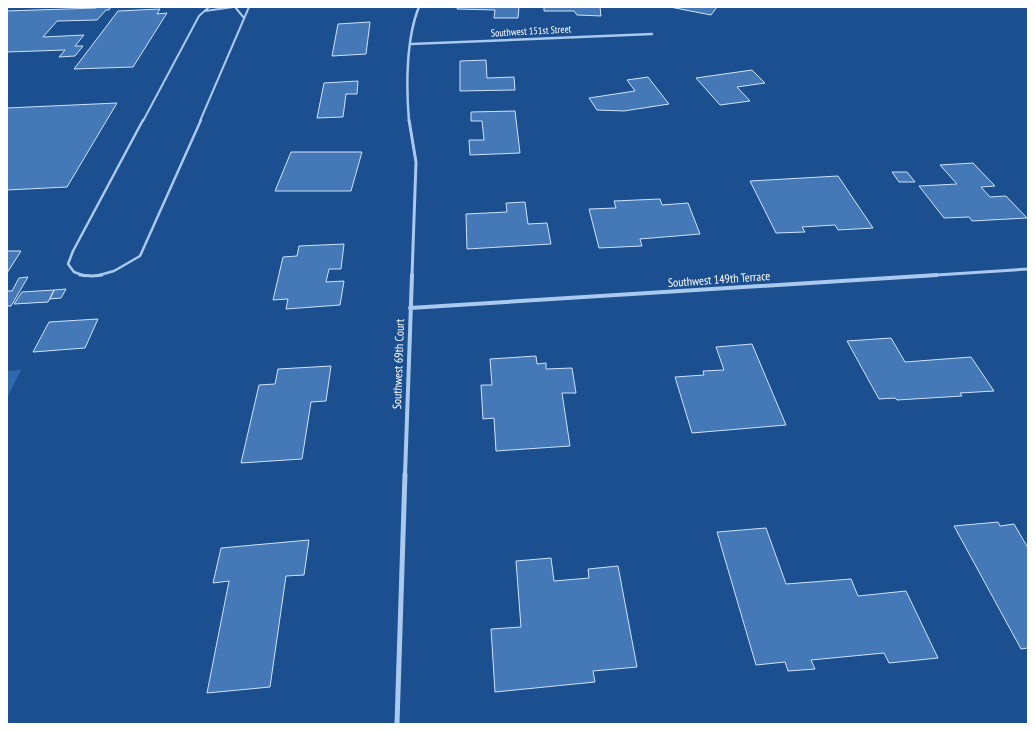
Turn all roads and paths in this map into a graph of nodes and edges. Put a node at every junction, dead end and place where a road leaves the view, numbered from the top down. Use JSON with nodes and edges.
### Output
{"nodes":[{"id":1,"x":209,"y":7,"type":"edge"},
{"id":2,"x":234,"y":7,"type":"edge"},
{"id":3,"x":249,"y":7,"type":"edge"},
{"id":4,"x":419,"y":7,"type":"edge"},
{"id":5,"x":203,"y":12,"type":"junction"},
{"id":6,"x":244,"y":18,"type":"junction"},
{"id":7,"x":652,"y":34,"type":"dead end"},
{"id":8,"x":411,"y":44,"type":"junction"},
{"id":9,"x":1028,"y":269,"type":"edge"},
{"id":10,"x":410,"y":308,"type":"junction"},
{"id":11,"x":397,"y":724,"type":"edge"}],
"edges":[{"from":1,"to":5,"type":"lane"},
{"from":2,"to":5,"type":"lane"},
{"from":2,"to":6,"type":"lane"},
{"from":3,"to":6,"type":"lane"},
{"from":4,"to":8,"type":"street","name":"Southwest 69th Court"},
{"from":5,"to":6,"type":"lane"},
{"from":7,"to":8,"type":"street","name":"Southwest 151st Street"},
{"from":8,"to":10,"type":"street","name":"Southwest 69th Court"},
{"from":9,"to":10,"type":"street","name":"Southwest 149th Terrace"},
{"from":10,"to":11,"type":"street","name":"Southwest 69th Court"}]}
